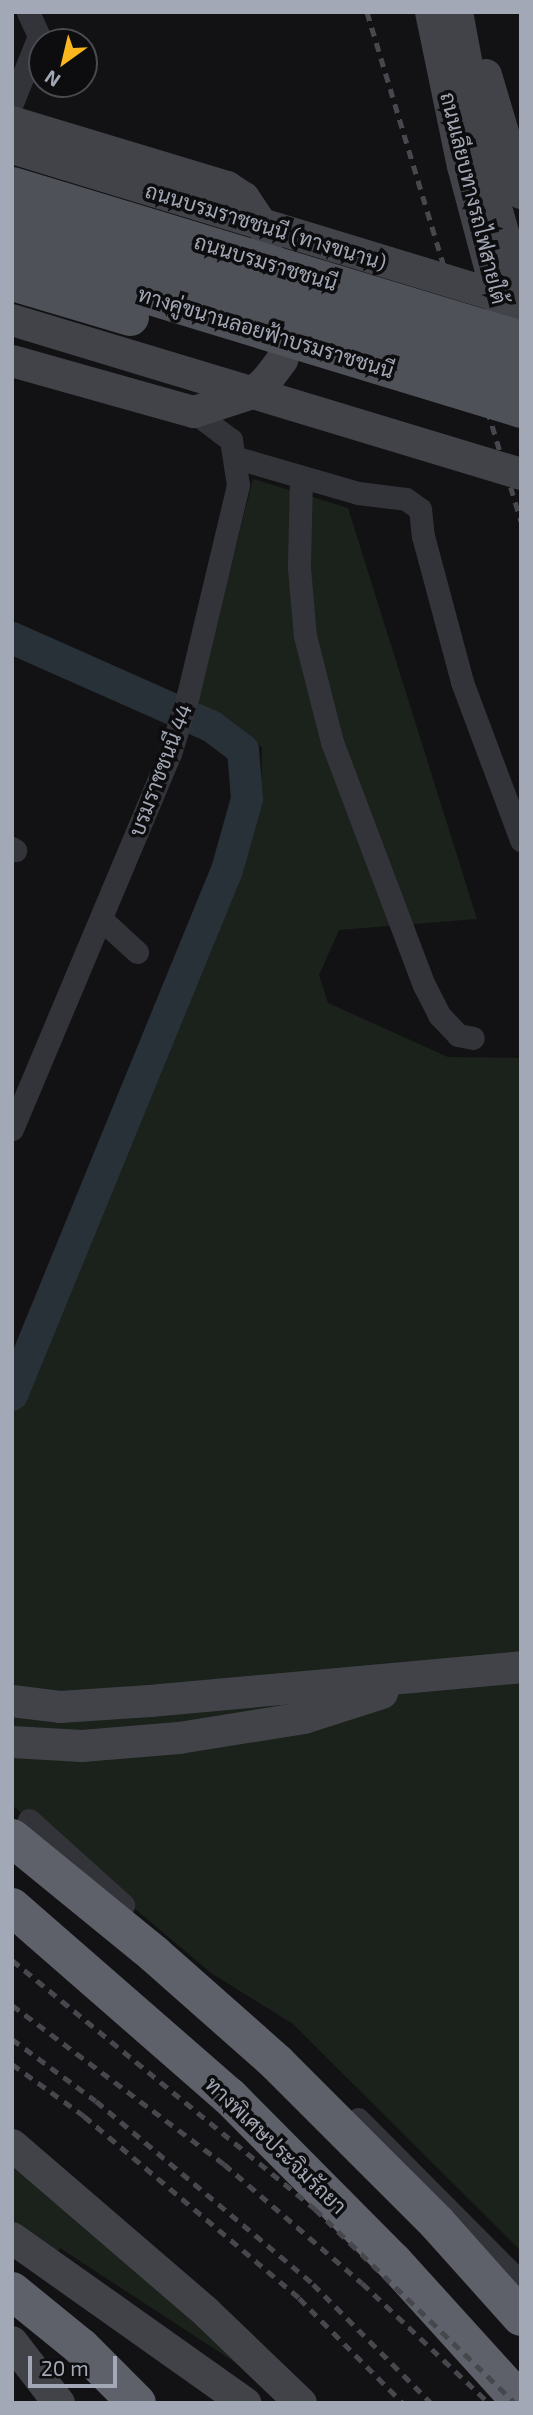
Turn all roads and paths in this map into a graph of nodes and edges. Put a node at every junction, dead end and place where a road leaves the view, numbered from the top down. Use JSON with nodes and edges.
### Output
{"nodes":[{"id":1,"x":28,"y":12,"type":"edge"},
{"id":2,"x":431,"y":12,"type":"edge"},
{"id":3,"x":459,"y":12,"type":"edge"},
{"id":4,"x":12,"y":103,"type":"edge"},
{"id":5,"x":12,"y":122,"type":"edge"},
{"id":6,"x":12,"y":148,"type":"edge"},
{"id":7,"x":12,"y":185,"type":"edge"},
{"id":8,"x":521,"y":193,"type":"edge"},
{"id":9,"x":12,"y":222,"type":"edge"},
{"id":10,"x":12,"y":254,"type":"edge"},
{"id":11,"x":12,"y":282,"type":"edge"},
{"id":12,"x":521,"y":295,"type":"edge"},
{"id":13,"x":521,"y":303,"type":"edge"},
{"id":14,"x":12,"y":320,"type":"edge"},
{"id":15,"x":521,"y":339,"type":"edge"},
{"id":16,"x":12,"y":362,"type":"edge"},
{"id":17,"x":521,"y":373,"type":"edge"},
{"id":18,"x":521,"y":382,"type":"edge"},
{"id":19,"x":521,"y":409,"type":"edge"},
{"id":20,"x":194,"y":412,"type":"junction"},
{"id":21,"x":521,"y":432,"type":"edge"},
{"id":22,"x":237,"y":458,"type":"junction"},
{"id":23,"x":521,"y":474,"type":"edge"},
{"id":24,"x":301,"y":477,"type":"junction"},
{"id":25,"x":521,"y":839,"type":"edge"},
{"id":26,"x":101,"y":919,"type":"junction"},
{"id":27,"x":137,"y":952,"type":"dead end"},
{"id":28,"x":473,"y":1038,"type":"dead end"},
{"id":29,"x":12,"y":1129,"type":"edge"},
{"id":30,"x":521,"y":1667,"type":"edge"},
{"id":31,"x":437,"y":1675,"type":"junction"},
{"id":32,"x":12,"y":1701,"type":"edge"},
{"id":33,"x":12,"y":1742,"type":"edge"},
{"id":34,"x":20,"y":1829,"type":"edge"},
{"id":35,"x":12,"y":1907,"type":"edge"},
{"id":36,"x":12,"y":2145,"type":"edge"},
{"id":37,"x":12,"y":2238,"type":"edge"},
{"id":38,"x":521,"y":2283,"type":"edge"},
{"id":39,"x":12,"y":2291,"type":"edge"},
{"id":40,"x":521,"y":2317,"type":"edge"},
{"id":41,"x":12,"y":2342,"type":"edge"},
{"id":42,"x":521,"y":2402,"type":"edge"},
{"id":43,"x":58,"y":2403,"type":"edge"},
{"id":44,"x":137,"y":2403,"type":"edge"},
{"id":45,"x":245,"y":2403,"type":"edge"},
{"id":46,"x":301,"y":2403,"type":"edge"}],
"edges":[{"from":1,"to":4,"type":"street"},
{"from":2,"to":18,"type":"main road","name":"ถนนเลียบทางรถไฟสายใต้"},
{"from":3,"to":8,"type":"main road"},
{"from":3,"to":12,"type":"main road","name":"ถนนเลียบทางรถไฟสายใต้"},
{"from":5,"to":20,"type":"main road"},
{"from":6,"to":13,"type":"main road","name":"ถนนบรมราชชนนี (ทางขนาน)","bridge":true},
{"from":7,"to":15,"type":"main road","name":"ถนนบรมราชชนนี","bridge":true},
{"from":9,"to":17,"type":"main road","name":"ทางคู่ขนานลอยฟ้าบรมราชชนนี","bridge":true},
{"from":10,"to":19,"type":"main road","name":"ทางคู่ขนานลอยฟ้าบรมราชชนนี","bridge":true},
{"from":11,"to":21,"type":"main road","bridge":true},
{"from":14,"to":23,"type":"main road","bridge":true},
{"from":16,"to":20,"type":"main road"},
{"from":20,"to":22,"type":"street"},
{"from":22,"to":24,"type":"street"},
{"from":22,"to":26,"type":"street","name":"บรมราชชนนี 44"},
{"from":24,"to":25,"type":"street"},
{"from":24,"to":28,"type":"street"},
{"from":26,"to":27,"type":"street"},
{"from":26,"to":29,"type":"street","name":"บรมราชชนนี 44"},
{"from":30,"to":31,"type":"main road"},
{"from":31,"to":32,"type":"main road"},
{"from":31,"to":33,"type":"main road"},
{"from":34,"to":38,"type":"street"},
{"from":34,"to":40,"type":"highway"},
{"from":35,"to":42,"type":"highway","name":"ทางพิเศษประจิมรัถยา"},
{"from":36,"to":46,"type":"main road"},
{"from":37,"to":45,"type":"main road"},
{"from":39,"to":44,"type":"highway"},
{"from":41,"to":43,"type":"main road"}]}
